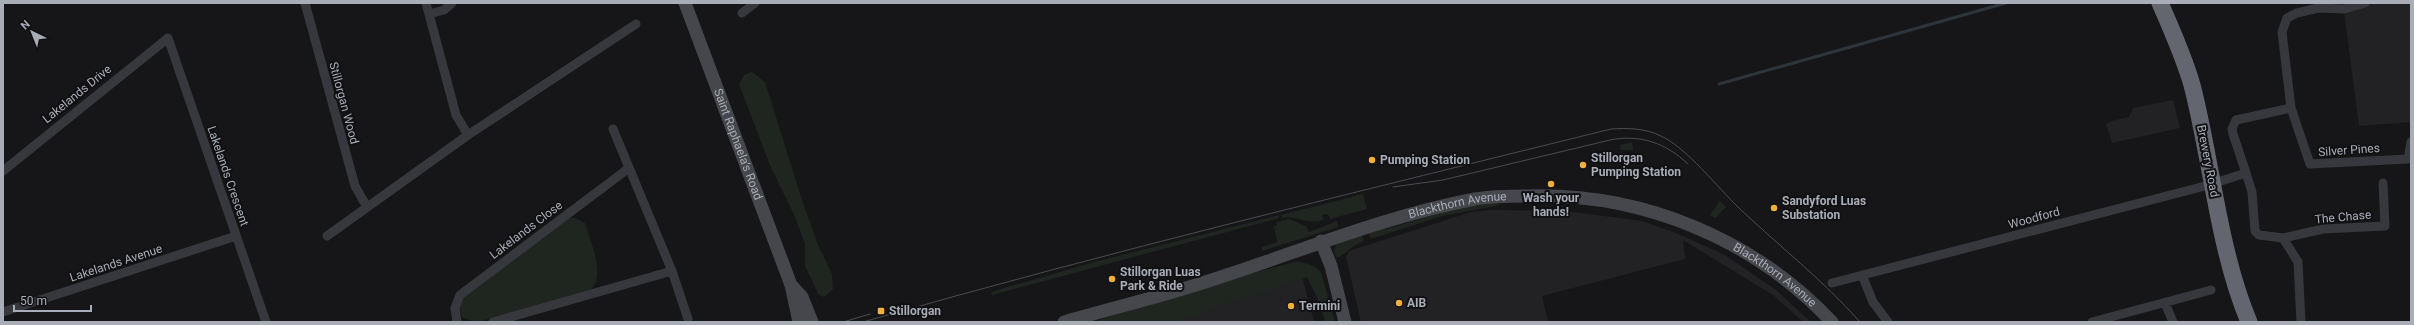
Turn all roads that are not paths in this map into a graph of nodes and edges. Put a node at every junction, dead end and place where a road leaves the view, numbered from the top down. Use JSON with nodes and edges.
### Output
{"nodes":[{"id":1,"x":304,"y":3,"type":"edge"},
{"id":2,"x":426,"y":3,"type":"edge"},
{"id":3,"x":452,"y":3,"type":"edge"},
{"id":4,"x":685,"y":3,"type":"edge"},
{"id":5,"x":756,"y":3,"type":"edge"},
{"id":6,"x":2160,"y":3,"type":"edge"},
{"id":7,"x":2365,"y":3,"type":"edge"},
{"id":8,"x":742,"y":13,"type":"dead end"},
{"id":9,"x":429,"y":14,"type":"junction"},
{"id":10,"x":636,"y":24,"type":"dead end"},
{"id":11,"x":168,"y":38,"type":"joint"},
{"id":12,"x":2291,"y":108,"type":"junction"},
{"id":13,"x":613,"y":129,"type":"dead end"},
{"id":14,"x":468,"y":135,"type":"junction"},
{"id":15,"x":2411,"y":142,"type":"edge"},
{"id":16,"x":629,"y":168,"type":"junction"},
{"id":17,"x":3,"y":171,"type":"edge"},
{"id":18,"x":2246,"y":173,"type":"junction"},
{"id":19,"x":2383,"y":183,"type":"dead end"},
{"id":20,"x":2212,"y":184,"type":"junction"},
{"id":21,"x":367,"y":207,"type":"junction"},
{"id":22,"x":236,"y":236,"type":"junction"},
{"id":23,"x":327,"y":236,"type":"dead end"},
{"id":24,"x":2284,"y":238,"type":"junction"},
{"id":25,"x":1321,"y":241,"type":"junction"},
{"id":26,"x":672,"y":272,"type":"junction"},
{"id":27,"x":1862,"y":275,"type":"junction"},
{"id":28,"x":1832,"y":282,"type":"dead end"},
{"id":29,"x":791,"y":285,"type":"junction"},
{"id":30,"x":2212,"y":290,"type":"dead end"},
{"id":31,"x":2165,"y":302,"type":"junction"},
{"id":32,"x":3,"y":312,"type":"edge"},
{"id":33,"x":688,"y":318,"type":"dead end"},
{"id":34,"x":266,"y":322,"type":"edge"},
{"id":35,"x":457,"y":322,"type":"edge"},
{"id":36,"x":493,"y":322,"type":"edge"},
{"id":37,"x":799,"y":322,"type":"edge"},
{"id":38,"x":812,"y":322,"type":"edge"},
{"id":39,"x":1064,"y":322,"type":"edge"},
{"id":40,"x":1345,"y":322,"type":"edge"},
{"id":41,"x":1832,"y":322,"type":"edge"},
{"id":42,"x":1888,"y":322,"type":"edge"},
{"id":43,"x":2092,"y":322,"type":"edge"},
{"id":44,"x":2173,"y":322,"type":"edge"},
{"id":45,"x":2249,"y":322,"type":"edge"},
{"id":46,"x":2301,"y":322,"type":"edge"}],
"edges":[{"from":1,"to":21,"type":"street","name":"Stillorgan Wood"},
{"from":2,"to":9,"type":"street"},
{"from":3,"to":9,"type":"street"},
{"from":4,"to":29,"type":"street","name":"Saint Raphaela’s Road"},
{"from":5,"to":8,"type":"street"},
{"from":6,"to":20,"type":"highway","name":"Brewery Road"},
{"from":7,"to":12,"type":"street","name":"Silver Pines"},
{"from":9,"to":14,"type":"street"},
{"from":10,"to":14,"type":"street"},
{"from":11,"to":17,"type":"street","name":"Lakelands Drive"},
{"from":11,"to":22,"type":"street","name":"Lakelands Crescent"},
{"from":12,"to":15,"type":"street","name":"Silver Pines"},
{"from":12,"to":18,"type":"street"},
{"from":13,"to":16,"type":"street"},
{"from":14,"to":21,"type":"street"},
{"from":16,"to":26,"type":"street"},
{"from":16,"to":35,"type":"street","name":"Lakelands Close"},
{"from":18,"to":20,"type":"street"},
{"from":18,"to":24,"type":"street","name":"The Chase"},
{"from":19,"to":24,"type":"street","name":"The Chase"},
{"from":20,"to":27,"type":"street","name":"Woodford"},
{"from":20,"to":45,"type":"highway","name":"Brewery Road"},
{"from":21,"to":23,"type":"street"},
{"from":22,"to":32,"type":"street","name":"Lakelands Avenue"},
{"from":22,"to":34,"type":"street","name":"Lakelands Crescent"},
{"from":24,"to":46,"type":"street"},
{"from":25,"to":39,"type":"street","name":"Blackthorn Avenue"},
{"from":25,"to":40,"type":"street"},
{"from":25,"to":41,"type":"street","name":"Blackthorn Avenue"},
{"from":26,"to":33,"type":"street"},
{"from":26,"to":36,"type":"street"},
{"from":27,"to":28,"type":"street","name":"Woodford"},
{"from":27,"to":42,"type":"street"},
{"from":29,"to":37,"type":"street","name":"Saint Raphaela’s Road"},
{"from":29,"to":38,"type":"street","name":"Saint Raphaela’s Road"},
{"from":30,"to":31,"type":"street"},
{"from":31,"to":43,"type":"street"},
{"from":31,"to":44,"type":"street"}]}
